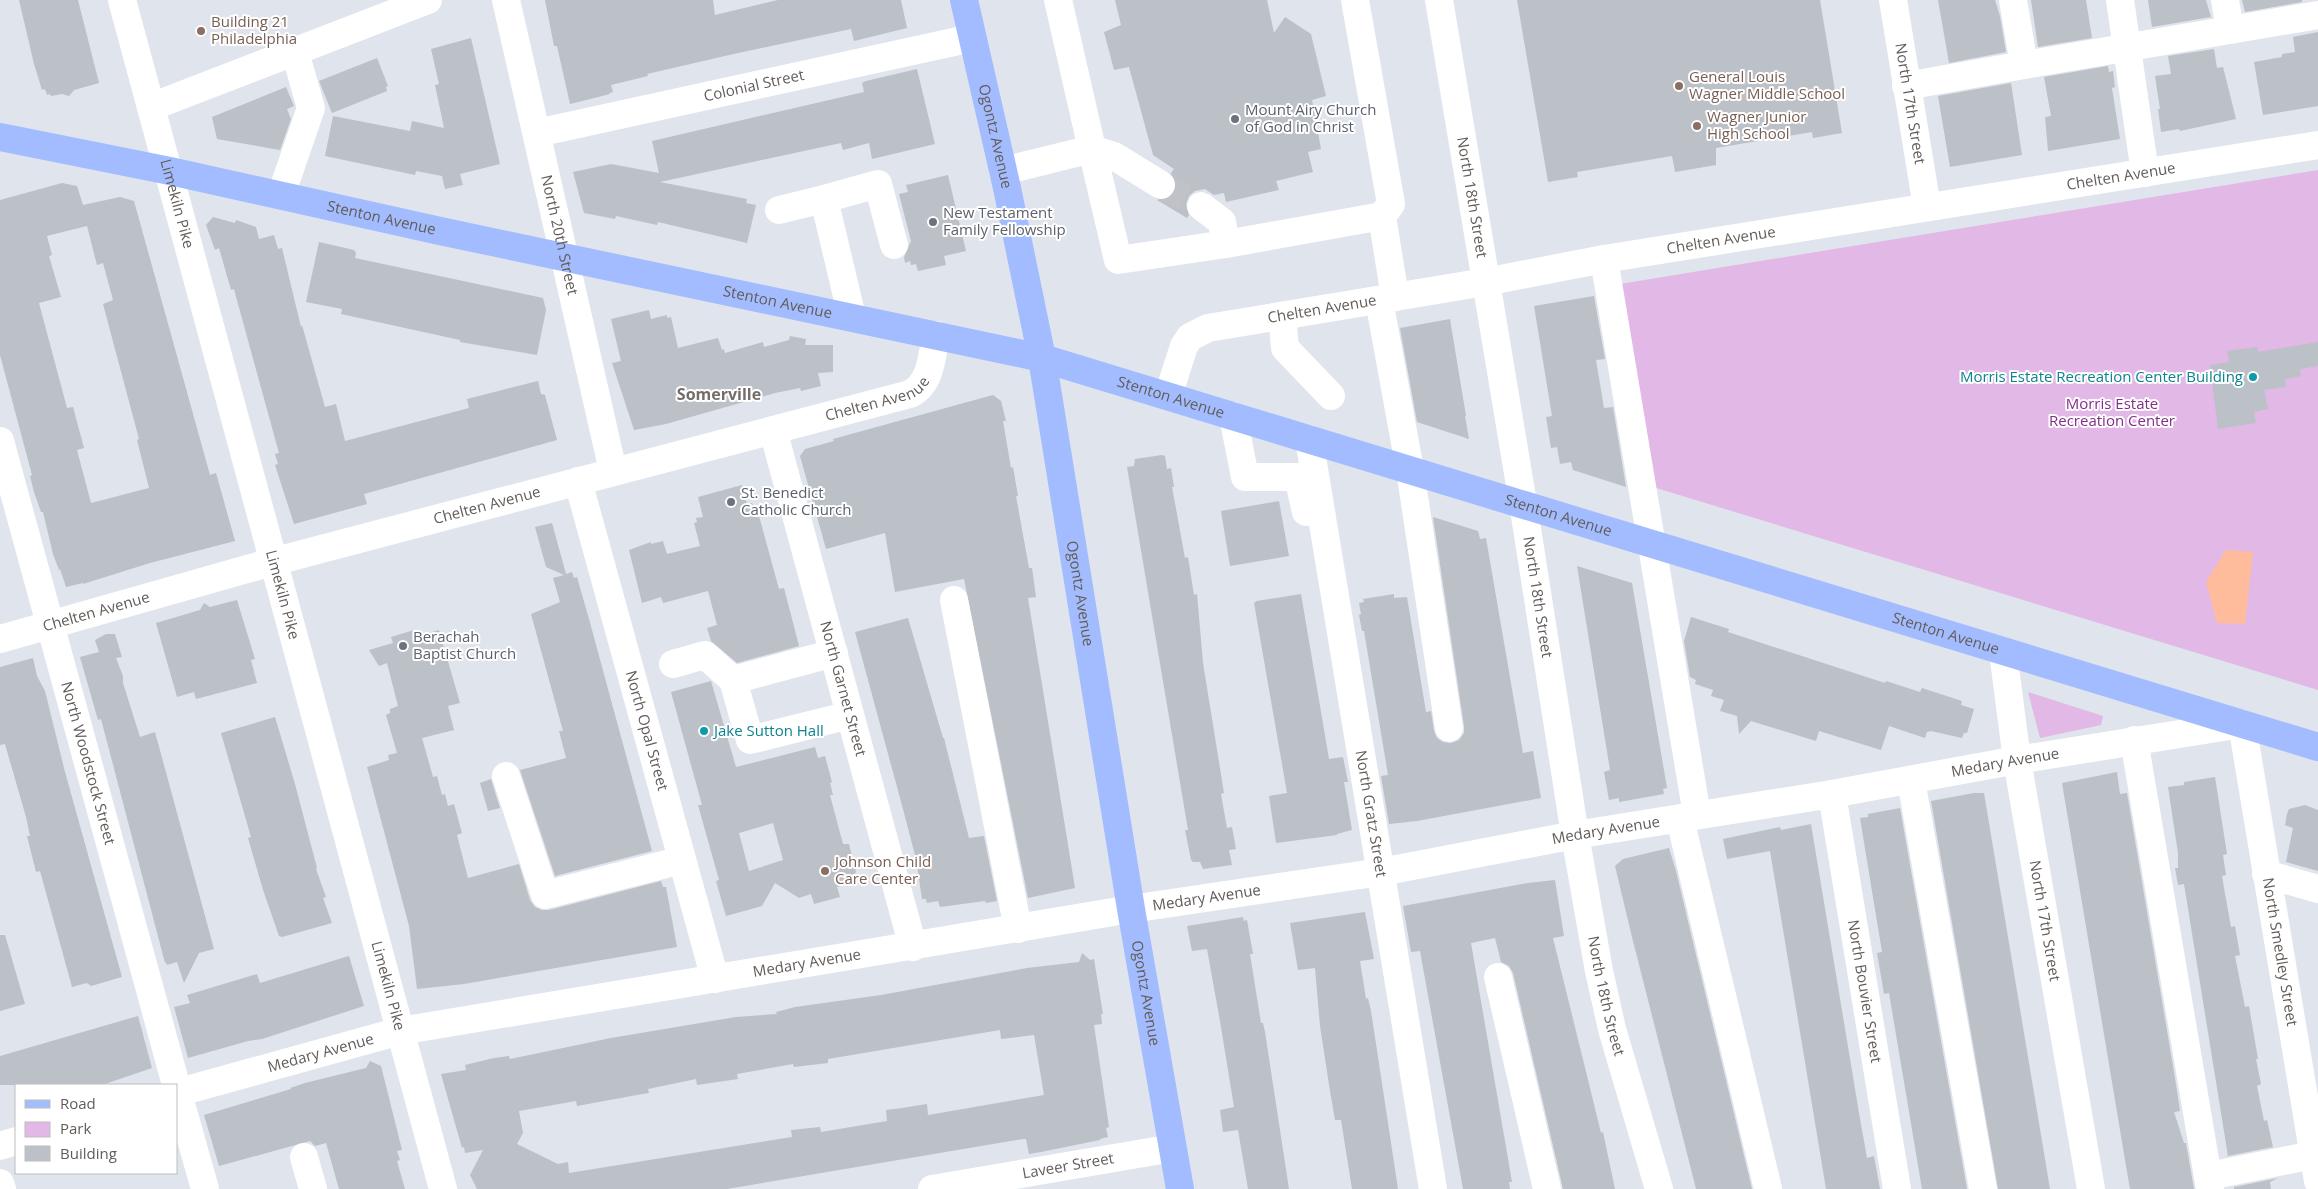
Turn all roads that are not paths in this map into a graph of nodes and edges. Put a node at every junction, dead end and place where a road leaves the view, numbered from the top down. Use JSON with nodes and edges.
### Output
{"nodes":[{"id":1,"x":122,"y":0,"type":"edge"},
{"id":2,"x":428,"y":0,"type":"edge"},
{"id":3,"x":506,"y":0,"type":"edge"},
{"id":4,"x":964,"y":0,"type":"edge"},
{"id":5,"x":1058,"y":0,"type":"edge"},
{"id":6,"x":1355,"y":0,"type":"edge"},
{"id":7,"x":1439,"y":0,"type":"edge"},
{"id":8,"x":1893,"y":0,"type":"edge"},
{"id":9,"x":2013,"y":0,"type":"edge"},
{"id":10,"x":2120,"y":0,"type":"edge"},
{"id":11,"x":2225,"y":0,"type":"edge"},
{"id":12,"x":2318,"y":15,"type":"edge"},
{"id":13,"x":2230,"y":30,"type":"junction"},
{"id":14,"x":972,"y":38,"type":"junction"},
{"id":15,"x":2128,"y":49,"type":"junction"},
{"id":16,"x":295,"y":52,"type":"junction"},
{"id":17,"x":2024,"y":65,"type":"junction"},
{"id":18,"x":1906,"y":86,"type":"junction"},
{"id":19,"x":151,"y":107,"type":"junction"},
{"id":20,"x":537,"y":133,"type":"junction"},
{"id":21,"x":0,"y":137,"type":"edge"},
{"id":22,"x":2318,"y":144,"type":"edge"},
{"id":23,"x":1092,"y":149,"type":"junction"},
{"id":24,"x":170,"y":171,"type":"junction"},
{"id":25,"x":1003,"y":171,"type":"junction"},
{"id":26,"x":2145,"y":173,"type":"junction"},
{"id":27,"x":1161,"y":185,"type":"tunnel mouth"},
{"id":28,"x":281,"y":195,"type":"junction"},
{"id":29,"x":824,"y":199,"type":"junction"},
{"id":30,"x":1201,"y":206,"type":"tunnel mouth"},
{"id":31,"x":1927,"y":207,"type":"junction"},
{"id":32,"x":779,"y":210,"type":"dead end"},
{"id":33,"x":1382,"y":216,"type":"junction"},
{"id":34,"x":1226,"y":244,"type":"junction"},
{"id":35,"x":894,"y":245,"type":"dead end"},
{"id":36,"x":564,"y":256,"type":"junction"},
{"id":37,"x":1604,"y":259,"type":"junction"},
{"id":38,"x":1485,"y":282,"type":"junction"},
{"id":39,"x":1387,"y":298,"type":"junction"},
{"id":40,"x":1282,"y":316,"type":"junction"},
{"id":41,"x":852,"y":317,"type":"junction"},
{"id":42,"x":936,"y":335,"type":"junction"},
{"id":43,"x":1042,"y":358,"type":"junction"},
{"id":44,"x":1168,"y":396,"type":"junction"},
{"id":45,"x":1330,"y":396,"type":"dead end"},
{"id":46,"x":1233,"y":416,"type":"junction"},
{"id":47,"x":773,"y":430,"type":"junction"},
{"id":48,"x":1309,"y":439,"type":"junction"},
{"id":49,"x":0,"y":441,"type":"edge"},
{"id":50,"x":1410,"y":470,"type":"junction"},
{"id":51,"x":613,"y":471,"type":"junction"},
{"id":52,"x":578,"y":481,"type":"junction"},
{"id":53,"x":1523,"y":503,"type":"junction"},
{"id":54,"x":1653,"y":544,"type":"junction"},
{"id":55,"x":1329,"y":559,"type":"junction"},
{"id":56,"x":272,"y":562,"type":"junction"},
{"id":57,"x":954,"y":600,"type":"dead end"},
{"id":58,"x":50,"y":625,"type":"junction"},
{"id":59,"x":0,"y":639,"type":"edge"},
{"id":60,"x":2003,"y":652,"type":"junction"},
{"id":61,"x":834,"y":653,"type":"junction"},
{"id":62,"x":672,"y":664,"type":"dead end"},
{"id":63,"x":733,"y":680,"type":"junction"},
{"id":64,"x":850,"y":715,"type":"junction"},
{"id":65,"x":2242,"y":724,"type":"junction"},
{"id":66,"x":1449,"y":728,"type":"dead end"},
{"id":67,"x":2134,"y":740,"type":"junction"},
{"id":68,"x":2318,"y":747,"type":"edge"},
{"id":69,"x":2017,"y":760,"type":"junction"},
{"id":70,"x":506,"y":776,"type":"dead end"},
{"id":71,"x":1911,"y":780,"type":"junction"},
{"id":72,"x":1832,"y":794,"type":"junction"},
{"id":73,"x":1689,"y":817,"type":"junction"},
{"id":74,"x":1575,"y":835,"type":"junction"},
{"id":75,"x":682,"y":860,"type":"junction"},
{"id":76,"x":1381,"y":872,"type":"junction"},
{"id":77,"x":2266,"y":874,"type":"junction"},
{"id":78,"x":2318,"y":889,"type":"edge"},
{"id":79,"x":1131,"y":909,"type":"junction"},
{"id":80,"x":1018,"y":929,"type":"junction"},
{"id":81,"x":913,"y":947,"type":"junction"},
{"id":82,"x":1498,"y":977,"type":"dead end"},
{"id":83,"x":714,"y":979,"type":"junction"},
{"id":84,"x":400,"y":1031,"type":"junction"},
{"id":85,"x":176,"y":1084,"type":"edge"},
{"id":86,"x":178,"y":1089,"type":"edge"},
{"id":87,"x":178,"y":1093,"type":"edge"},
{"id":88,"x":15,"y":1141,"type":"edge"},
{"id":89,"x":0,"y":1146,"type":"edge"},
{"id":90,"x":1173,"y":1148,"type":"junction"},
{"id":91,"x":2316,"y":1155,"type":"edge"},
{"id":92,"x":304,"y":1157,"type":"dead end"},
{"id":93,"x":2318,"y":1181,"type":"edge"},
{"id":94,"x":0,"y":1183,"type":"edge"},
{"id":95,"x":2209,"y":1183,"type":"edge"},
{"id":96,"x":2,"y":1189,"type":"edge"},
{"id":97,"x":204,"y":1189,"type":"edge"},
{"id":98,"x":313,"y":1189,"type":"edge"},
{"id":99,"x":442,"y":1189,"type":"edge"},
{"id":100,"x":932,"y":1189,"type":"edge"},
{"id":101,"x":1180,"y":1189,"type":"edge"},
{"id":102,"x":1433,"y":1189,"type":"edge"},
{"id":103,"x":1547,"y":1189,"type":"edge"},
{"id":104,"x":1659,"y":1189,"type":"edge"},
{"id":105,"x":1768,"y":1189,"type":"edge"},
{"id":106,"x":1897,"y":1189,"type":"edge"},
{"id":107,"x":1984,"y":1189,"type":"edge"},
{"id":108,"x":2091,"y":1189,"type":"edge"}],
"edges":[{"from":1,"to":19,"type":"street","name":"Limekiln Pike"},
{"from":2,"to":16,"type":"street"},
{"from":3,"to":20,"type":"street","name":"North 20th Street"},
{"from":4,"to":14,"type":"main road","name":"Ogontz Avenue"},
{"from":5,"to":23,"type":"street"},
{"from":6,"to":33,"type":"street"},
{"from":7,"to":38,"type":"street","name":"North 18th Street"},
{"from":8,"to":18,"type":"street","name":"North 17th Street"},
{"from":9,"to":17,"type":"street"},
{"from":10,"to":15,"type":"street"},
{"from":11,"to":13,"type":"street"},
{"from":12,"to":13,"type":"street"},
{"from":13,"to":15,"type":"street"},
{"from":14,"to":20,"type":"street","name":"Colonial Street"},
{"from":14,"to":25,"type":"main road","name":"Ogontz Avenue"},
{"from":15,"to":17,"type":"street"},
{"from":15,"to":26,"type":"street"},
{"from":16,"to":19,"type":"street"},
{"from":16,"to":28,"type":"street"},
{"from":17,"to":18,"type":"street"},
{"from":18,"to":31,"type":"street","name":"North 17th Street"},
{"from":19,"to":24,"type":"street","name":"Limekiln Pike"},
{"from":20,"to":36,"type":"street","name":"North 20th Street"},
{"from":21,"to":24,"type":"main road","name":"Stenton Avenue"},
{"from":22,"to":26,"type":"street","name":"Chelten Avenue"},
{"from":23,"to":25,"type":"street"},
{"from":23,"to":27,"type":"street"},
{"from":23,"to":34,"type":"street"},
{"from":24,"to":28,"type":"main road","name":"Stenton Avenue"},
{"from":24,"to":56,"type":"street","name":"Limekiln Pike"},
{"from":25,"to":43,"type":"main road","name":"Ogontz Avenue"},
{"from":26,"to":31,"type":"street","name":"Chelten Avenue"},
{"from":28,"to":36,"type":"main road","name":"Stenton Avenue"},
{"from":29,"to":32,"type":"street"},
{"from":29,"to":35,"type":"street"},
{"from":29,"to":41,"type":"street"},
{"from":30,"to":34,"type":"street"},
{"from":31,"to":37,"type":"street","name":"Chelten Avenue"},
{"from":33,"to":34,"type":"street"},
{"from":33,"to":39,"type":"street"},
{"from":36,"to":41,"type":"main road","name":"Stenton Avenue"},
{"from":36,"to":51,"type":"street","name":"North 20th Street"},
{"from":37,"to":38,"type":"street","name":"Chelten Avenue"},
{"from":37,"to":54,"type":"street"},
{"from":38,"to":39,"type":"street","name":"Chelten Avenue"},
{"from":38,"to":53,"type":"street","name":"North 18th Street"},
{"from":39,"to":40,"type":"street","name":"Chelten Avenue"},
{"from":39,"to":50,"type":"street"},
{"from":40,"to":44,"type":"street","name":"Chelten Avenue"},
{"from":40,"to":45,"type":"street"},
{"from":41,"to":42,"type":"main road","name":"Stenton Avenue"},
{"from":42,"to":43,"type":"main road","name":"Stenton Avenue"},
{"from":42,"to":47,"type":"street","name":"Chelten Avenue"},
{"from":43,"to":44,"type":"main road","name":"Stenton Avenue"},
{"from":43,"to":79,"type":"main road","name":"Ogontz Avenue"},
{"from":44,"to":46,"type":"main road","name":"Stenton Avenue"},
{"from":46,"to":48,"type":"main road","name":"Stenton Avenue"},
{"from":46,"to":55,"type":"street"},
{"from":47,"to":51,"type":"street","name":"Chelten Avenue"},
{"from":47,"to":61,"type":"street","name":"North Garnet Street"},
{"from":48,"to":50,"type":"main road","name":"Stenton Avenue"},
{"from":48,"to":55,"type":"street","name":"North Gratz Street"},
{"from":49,"to":58,"type":"street","name":"North Woodstock Street"},
{"from":50,"to":53,"type":"main road","name":"Stenton Avenue"},
{"from":50,"to":66,"type":"street"},
{"from":51,"to":52,"type":"street","name":"Chelten Avenue"},
{"from":52,"to":56,"type":"street","name":"Chelten Avenue"},
{"from":52,"to":75,"type":"street","name":"North Opal Street"},
{"from":53,"to":54,"type":"main road","name":"Stenton Avenue"},
{"from":53,"to":74,"type":"street","name":"North 18th Street"},
{"from":54,"to":60,"type":"main road","name":"Stenton Avenue"},
{"from":54,"to":73,"type":"street"},
{"from":55,"to":76,"type":"street","name":"North Gratz Street"},
{"from":56,"to":58,"type":"street","name":"Chelten Avenue"},
{"from":56,"to":84,"type":"street","name":"Limekiln Pike"},
{"from":57,"to":80,"type":"street"},
{"from":58,"to":59,"type":"street","name":"Chelten Avenue"},
{"from":58,"to":85,"type":"street","name":"North Woodstock Street"},
{"from":60,"to":65,"type":"main road","name":"Stenton Avenue"},
{"from":60,"to":69,"type":"street","name":"North 17th Street"},
{"from":61,"to":63,"type":"street"},
{"from":61,"to":64,"type":"street","name":"North Garnet Street"},
{"from":62,"to":63,"type":"street"},
{"from":63,"to":64,"type":"street"},
{"from":64,"to":81,"type":"street","name":"North Garnet Street"},
{"from":65,"to":67,"type":"street","name":"Medary Avenue"},
{"from":65,"to":68,"type":"main road","name":"Stenton Avenue"},
{"from":65,"to":77,"type":"street","name":"North Smedley Street"},
{"from":67,"to":69,"type":"street","name":"Medary Avenue"},
{"from":67,"to":95,"type":"street"},
{"from":69,"to":71,"type":"street","name":"Medary Avenue"},
{"from":69,"to":108,"type":"street","name":"North 17th Street"},
{"from":70,"to":75,"type":"street"},
{"from":71,"to":72,"type":"street","name":"Medary Avenue"},
{"from":71,"to":107,"type":"street"},
{"from":72,"to":73,"type":"street","name":"Medary Avenue"},
{"from":72,"to":106,"type":"street","name":"North Bouvier Street"},
{"from":73,"to":74,"type":"street","name":"Medary Avenue"},
{"from":73,"to":105,"type":"street"},
{"from":74,"to":76,"type":"street","name":"Medary Avenue"},
{"from":74,"to":104,"type":"street","name":"North 18th Street"},
{"from":75,"to":83,"type":"street","name":"North Opal Street"},
{"from":76,"to":79,"type":"street","name":"Medary Avenue"},
{"from":76,"to":102,"type":"street","name":"North Gratz Street"},
{"from":77,"to":78,"type":"street"},
{"from":77,"to":91,"type":"street","name":"North Smedley Street"},
{"from":79,"to":80,"type":"street","name":"Medary Avenue"},
{"from":79,"to":90,"type":"main road","name":"Ogontz Avenue"},
{"from":80,"to":81,"type":"street","name":"Medary Avenue"},
{"from":81,"to":83,"type":"street","name":"Medary Avenue"},
{"from":82,"to":103,"type":"street"},
{"from":83,"to":84,"type":"street","name":"Medary Avenue"},
{"from":84,"to":86,"type":"street","name":"Medary Avenue"},
{"from":84,"to":99,"type":"street","name":"Limekiln Pike"},
{"from":87,"to":97,"type":"street","name":"North Woodstock Street"},
{"from":88,"to":89,"type":"street"},
{"from":90,"to":100,"type":"street","name":"Laveer Street"},
{"from":90,"to":101,"type":"main road","name":"Ogontz Avenue"},
{"from":91,"to":93,"type":"street","name":"North Smedley Street"},
{"from":91,"to":95,"type":"street"},
{"from":92,"to":98,"type":"street"},
{"from":94,"to":96,"type":"street"}]}
